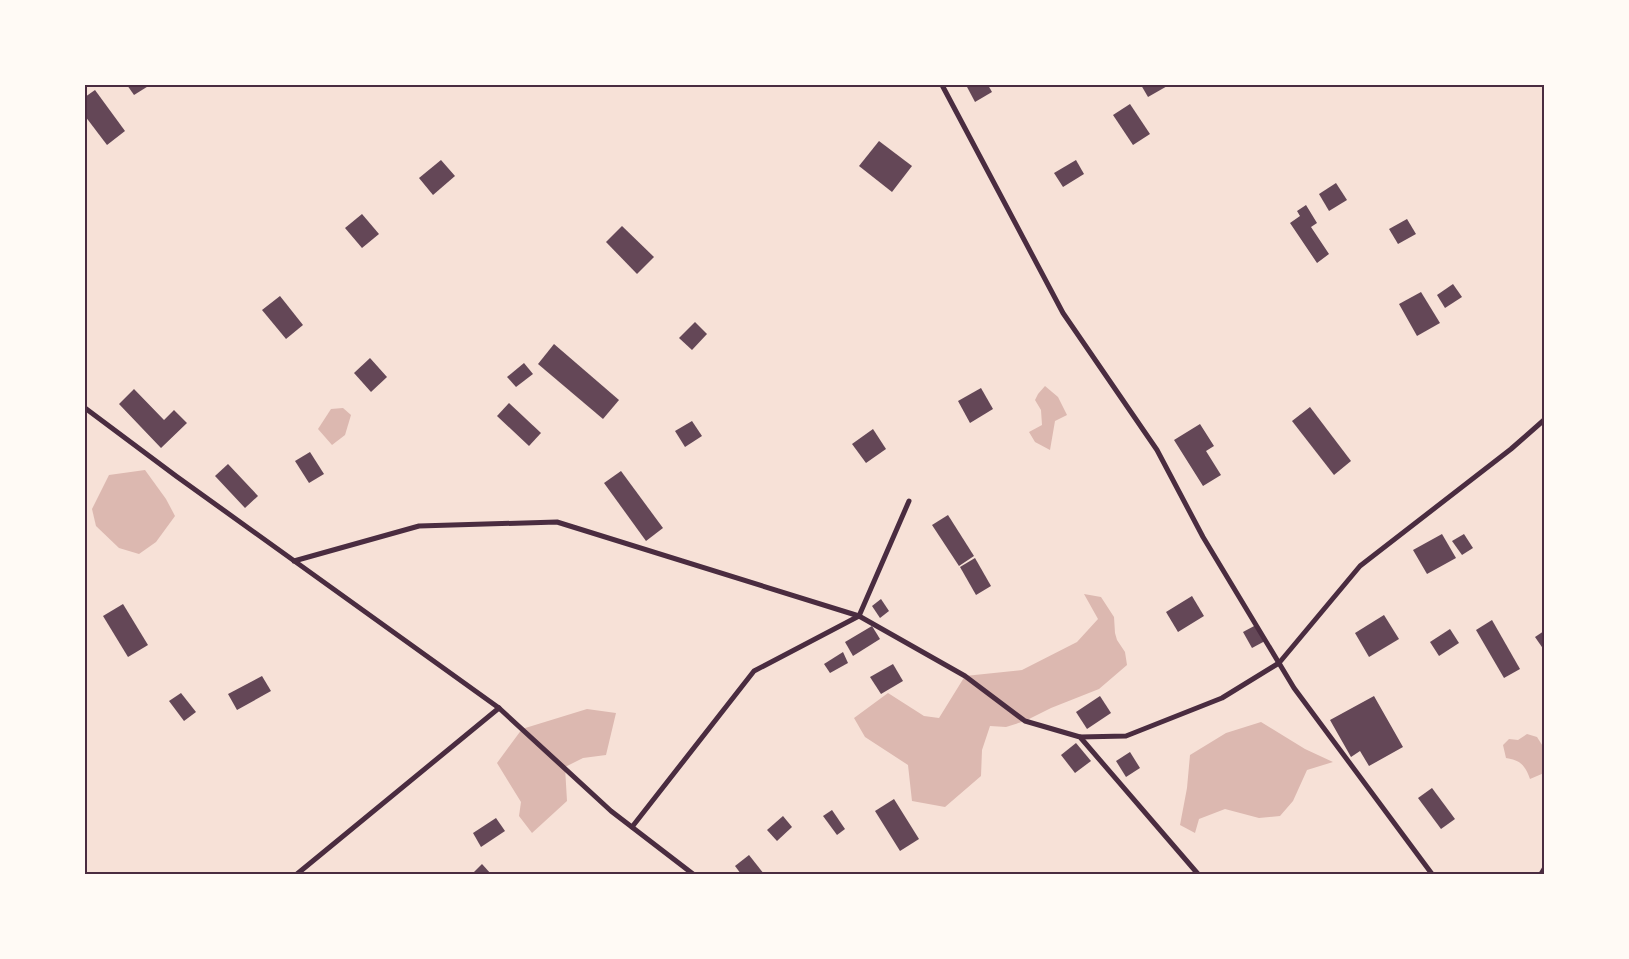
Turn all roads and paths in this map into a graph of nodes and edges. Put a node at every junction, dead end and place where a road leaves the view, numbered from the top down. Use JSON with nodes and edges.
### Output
{"nodes":[{"id":1,"x":942,"y":85,"type":"edge"},
{"id":2,"x":85,"y":408,"type":"edge"},
{"id":3,"x":1544,"y":420,"type":"edge"},
{"id":4,"x":909,"y":501,"type":"dead end"},
{"id":5,"x":294,"y":561,"type":"junction"},
{"id":6,"x":860,"y":616,"type":"junction"},
{"id":7,"x":1279,"y":663,"type":"junction"},
{"id":8,"x":499,"y":708,"type":"junction"},
{"id":9,"x":1080,"y":737,"type":"junction"},
{"id":10,"x":632,"y":827,"type":"junction"},
{"id":11,"x":1544,"y":869,"type":"edge"},
{"id":12,"x":297,"y":874,"type":"edge"},
{"id":13,"x":693,"y":874,"type":"edge"},
{"id":14,"x":1198,"y":874,"type":"edge"},
{"id":15,"x":1432,"y":874,"type":"edge"},
{"id":16,"x":1541,"y":874,"type":"edge"}],
"edges":[{"from":1,"to":7,"type":"street"},
{"from":2,"to":5,"type":"street"},
{"from":3,"to":7,"type":"street"},
{"from":4,"to":6,"type":"street"},
{"from":5,"to":6,"type":"street"},
{"from":5,"to":8,"type":"street"},
{"from":6,"to":9,"type":"street"},
{"from":6,"to":10,"type":"street"},
{"from":7,"to":9,"type":"street"},
{"from":7,"to":15,"type":"street"},
{"from":8,"to":10,"type":"street"},
{"from":8,"to":12,"type":"street"},
{"from":9,"to":14,"type":"street"},
{"from":10,"to":13,"type":"street"},
{"from":11,"to":16,"type":"street"}]}
